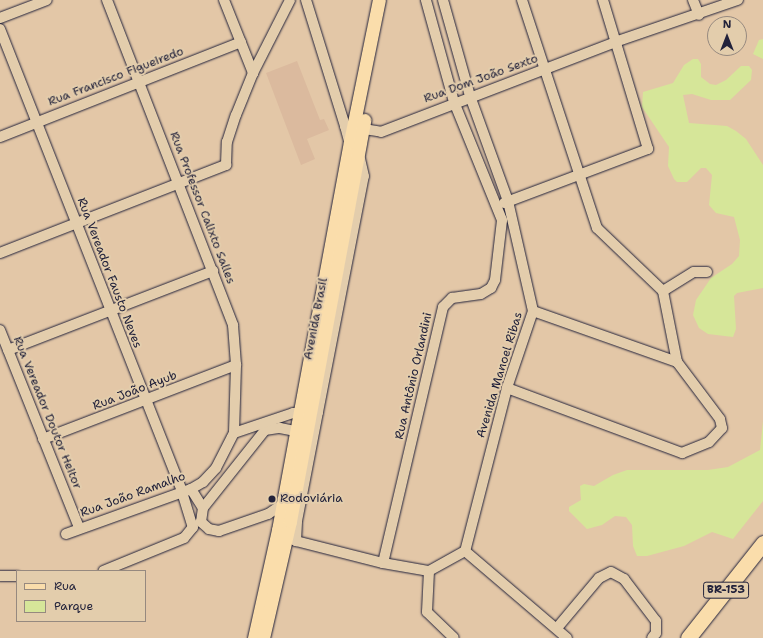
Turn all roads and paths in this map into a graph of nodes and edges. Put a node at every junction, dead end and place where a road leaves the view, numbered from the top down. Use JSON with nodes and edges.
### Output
{"nodes":[{"id":1,"x":47,"y":0,"type":"edge"},
{"id":2,"x":107,"y":0,"type":"edge"},
{"id":3,"x":224,"y":0,"type":"edge"},
{"id":4,"x":290,"y":0,"type":"edge"},
{"id":5,"x":306,"y":0,"type":"edge"},
{"id":6,"x":380,"y":0,"type":"edge"},
{"id":7,"x":388,"y":0,"type":"edge"},
{"id":8,"x":426,"y":0,"type":"edge"},
{"id":9,"x":443,"y":0,"type":"edge"},
{"id":10,"x":522,"y":0,"type":"edge"},
{"id":11,"x":603,"y":0,"type":"edge"},
{"id":12,"x":693,"y":0,"type":"edge"},
{"id":13,"x":738,"y":0,"type":"edge"},
{"id":14,"x":699,"y":15,"type":"junction"},
{"id":15,"x":0,"y":18,"type":"edge"},
{"id":16,"x":0,"y":30,"type":"edge"},
{"id":17,"x":241,"y":42,"type":"junction"},
{"id":18,"x":615,"y":42,"type":"junction"},
{"id":19,"x":545,"y":69,"type":"junction"},
{"id":20,"x":253,"y":73,"type":"junction"},
{"id":21,"x":139,"y":83,"type":"junction"},
{"id":22,"x":470,"y":96,"type":"junction"},
{"id":23,"x":454,"y":102,"type":"junction"},
{"id":24,"x":36,"y":122,"type":"junction"},
{"id":25,"x":353,"y":127,"type":"junction"},
{"id":26,"x":0,"y":137,"type":"edge"},
{"id":27,"x":354,"y":146,"type":"junction"},
{"id":28,"x":578,"y":175,"type":"junction"},
{"id":29,"x":178,"y":183,"type":"junction"},
{"id":30,"x":508,"y":201,"type":"junction"},
{"id":31,"x":494,"y":206,"type":"junction"},
{"id":32,"x":506,"y":220,"type":"junction"},
{"id":33,"x":76,"y":223,"type":"junction"},
{"id":34,"x":0,"y":253,"type":"edge"},
{"id":35,"x":213,"y":272,"type":"junction"},
{"id":36,"x":707,"y":272,"type":"dead end"},
{"id":37,"x":663,"y":291,"type":"junction"},
{"id":38,"x":532,"y":311,"type":"junction"},
{"id":39,"x":110,"y":312,"type":"junction"},
{"id":40,"x":0,"y":330,"type":"edge"},
{"id":41,"x":8,"y":350,"type":"junction"},
{"id":42,"x":677,"y":362,"type":"junction"},
{"id":43,"x":236,"y":365,"type":"junction"},
{"id":44,"x":507,"y":388,"type":"junction"},
{"id":45,"x":145,"y":402,"type":"junction"},
{"id":46,"x":309,"y":412,"type":"junction"},
{"id":47,"x":296,"y":431,"type":"junction"},
{"id":48,"x":234,"y":434,"type":"junction"},
{"id":49,"x":43,"y":439,"type":"junction"},
{"id":50,"x":187,"y":490,"type":"junction"},
{"id":51,"x":203,"y":508,"type":"junction"},
{"id":52,"x":79,"y":528,"type":"junction"},
{"id":53,"x":288,"y":528,"type":"junction"},
{"id":54,"x":66,"y":534,"type":"dead end"},
{"id":55,"x":763,"y":543,"type":"edge"},
{"id":56,"x":465,"y":551,"type":"junction"},
{"id":57,"x":382,"y":563,"type":"junction"},
{"id":58,"x":105,"y":570,"type":"edge"},
{"id":59,"x":429,"y":571,"type":"junction"},
{"id":60,"x":0,"y":576,"type":"edge"},
{"id":61,"x":16,"y":576,"type":"edge"},
{"id":62,"x":557,"y":628,"type":"junction"},
{"id":63,"x":450,"y":636,"type":"edge"},
{"id":64,"x":254,"y":638,"type":"edge"},
{"id":65,"x":263,"y":638,"type":"edge"},
{"id":66,"x":567,"y":638,"type":"edge"},
{"id":67,"x":652,"y":638,"type":"edge"},
{"id":68,"x":688,"y":638,"type":"edge"}],
"edges":[{"from":1,"to":15,"type":"street"},
{"from":2,"to":21,"type":"street","name":"Rua Professor Calixto Salles"},
{"from":3,"to":17,"type":"street"},
{"from":4,"to":20,"type":"street"},
{"from":5,"to":25,"type":"street"},
{"from":6,"to":25,"type":"main road","name":"Avenida Brasil"},
{"from":7,"to":25,"type":"main road","name":"Avenida Brasil"},
{"from":8,"to":23,"type":"street"},
{"from":9,"to":22,"type":"street","name":"Avenida Manoel Ribas"},
{"from":10,"to":19,"type":"street"},
{"from":11,"to":18,"type":"street"},
{"from":12,"to":14,"type":"street"},
{"from":13,"to":14,"type":"street","name":"Rua Dom João Sexto"},
{"from":14,"to":18,"type":"street","name":"Rua Dom João Sexto"},
{"from":16,"to":24,"type":"street","name":"Rua Vereador Fausto Neves"},
{"from":17,"to":20,"type":"street"},
{"from":17,"to":21,"type":"street","name":"Rua Francisco Figueiredo"},
{"from":18,"to":19,"type":"street","name":"Rua Dom João Sexto"},
{"from":18,"to":28,"type":"street"},
{"from":19,"to":22,"type":"street","name":"Rua Dom João Sexto"},
{"from":19,"to":28,"type":"street"},
{"from":20,"to":29,"type":"street"},
{"from":21,"to":24,"type":"street","name":"Rua Francisco Figueiredo"},
{"from":21,"to":29,"type":"street","name":"Rua Professor Calixto Salles"},
{"from":22,"to":23,"type":"street","name":"Rua Dom João Sexto"},
{"from":22,"to":30,"type":"street","name":"Avenida Manoel Ribas"},
{"from":23,"to":25,"type":"street","name":"Rua Dom João Sexto"},
{"from":23,"to":31,"type":"street"},
{"from":24,"to":26,"type":"street","name":"Rua Francisco Figueiredo"},
{"from":24,"to":33,"type":"street","name":"Rua Vereador Fausto Neves"},
{"from":25,"to":27,"type":"main road","name":"Avenida Brasil"},
{"from":27,"to":46,"type":"main road","name":"Avenida Brasil"},
{"from":27,"to":46,"type":"street"},
{"from":28,"to":30,"type":"street"},
{"from":28,"to":37,"type":"street"},
{"from":29,"to":33,"type":"street"},
{"from":29,"to":35,"type":"street","name":"Rua Professor Calixto Salles"},
{"from":30,"to":31,"type":"street"},
{"from":30,"to":32,"type":"street","name":"Avenida Manoel Ribas"},
{"from":31,"to":32,"type":"street"},
{"from":32,"to":38,"type":"street","name":"Avenida Manoel Ribas"},
{"from":32,"to":57,"type":"street","name":"Rua Antônio Orlandini"},
{"from":33,"to":34,"type":"street"},
{"from":33,"to":39,"type":"street","name":"Rua Vereador Fausto Neves"},
{"from":35,"to":39,"type":"street"},
{"from":35,"to":43,"type":"street","name":"Rua Professor Calixto Salles"},
{"from":36,"to":37,"type":"street"},
{"from":37,"to":42,"type":"street"},
{"from":38,"to":42,"type":"street"},
{"from":38,"to":44,"type":"street","name":"Avenida Manoel Ribas"},
{"from":39,"to":41,"type":"street"},
{"from":39,"to":45,"type":"street","name":"Rua Vereador Fausto Neves"},
{"from":40,"to":41,"type":"street","name":"Rua Vereador Doutor Heitor"},
{"from":41,"to":49,"type":"street","name":"Rua Vereador Doutor Heitor"},
{"from":42,"to":44,"type":"street"},
{"from":43,"to":45,"type":"street","name":"Rua João Ayub"},
{"from":43,"to":48,"type":"street","name":"Rua Professor Calixto Salles"},
{"from":44,"to":56,"type":"street","name":"Avenida Manoel Ribas"},
{"from":45,"to":49,"type":"street","name":"Rua João Ayub"},
{"from":45,"to":50,"type":"street","name":"Rua Vereador Fausto Neves"},
{"from":46,"to":47,"type":"main road","name":"Avenida Brasil"},
{"from":46,"to":48,"type":"street"},
{"from":46,"to":53,"type":"main road","name":"Avenida Brasil"},
{"from":47,"to":51,"type":"street"},
{"from":47,"to":53,"type":"main road","name":"Avenida Brasil"},
{"from":48,"to":50,"type":"street","name":"Rua João Ramalho"},
{"from":49,"to":52,"type":"street","name":"Rua Vereador Doutor Heitor"},
{"from":50,"to":51,"type":"street"},
{"from":50,"to":52,"type":"street","name":"Rua João Ramalho"},
{"from":50,"to":58,"type":"street","name":"Rua Vereador Fausto Neves"},
{"from":51,"to":53,"type":"street"},
{"from":52,"to":54,"type":"street","name":"Rua João Ramalho"},
{"from":53,"to":57,"type":"street"},
{"from":53,"to":64,"type":"main road","name":"Avenida Brasil"},
{"from":53,"to":65,"type":"main road","name":"Avenida Brasil"},
{"from":55,"to":68,"type":"highway","number":"BR-153"},
{"from":56,"to":59,"type":"street"},
{"from":56,"to":62,"type":"street"},
{"from":57,"to":59,"type":"street"},
{"from":59,"to":63,"type":"street"},
{"from":60,"to":61,"type":"street"},
{"from":62,"to":66,"type":"street"},
{"from":62,"to":67,"type":"street"}]}
